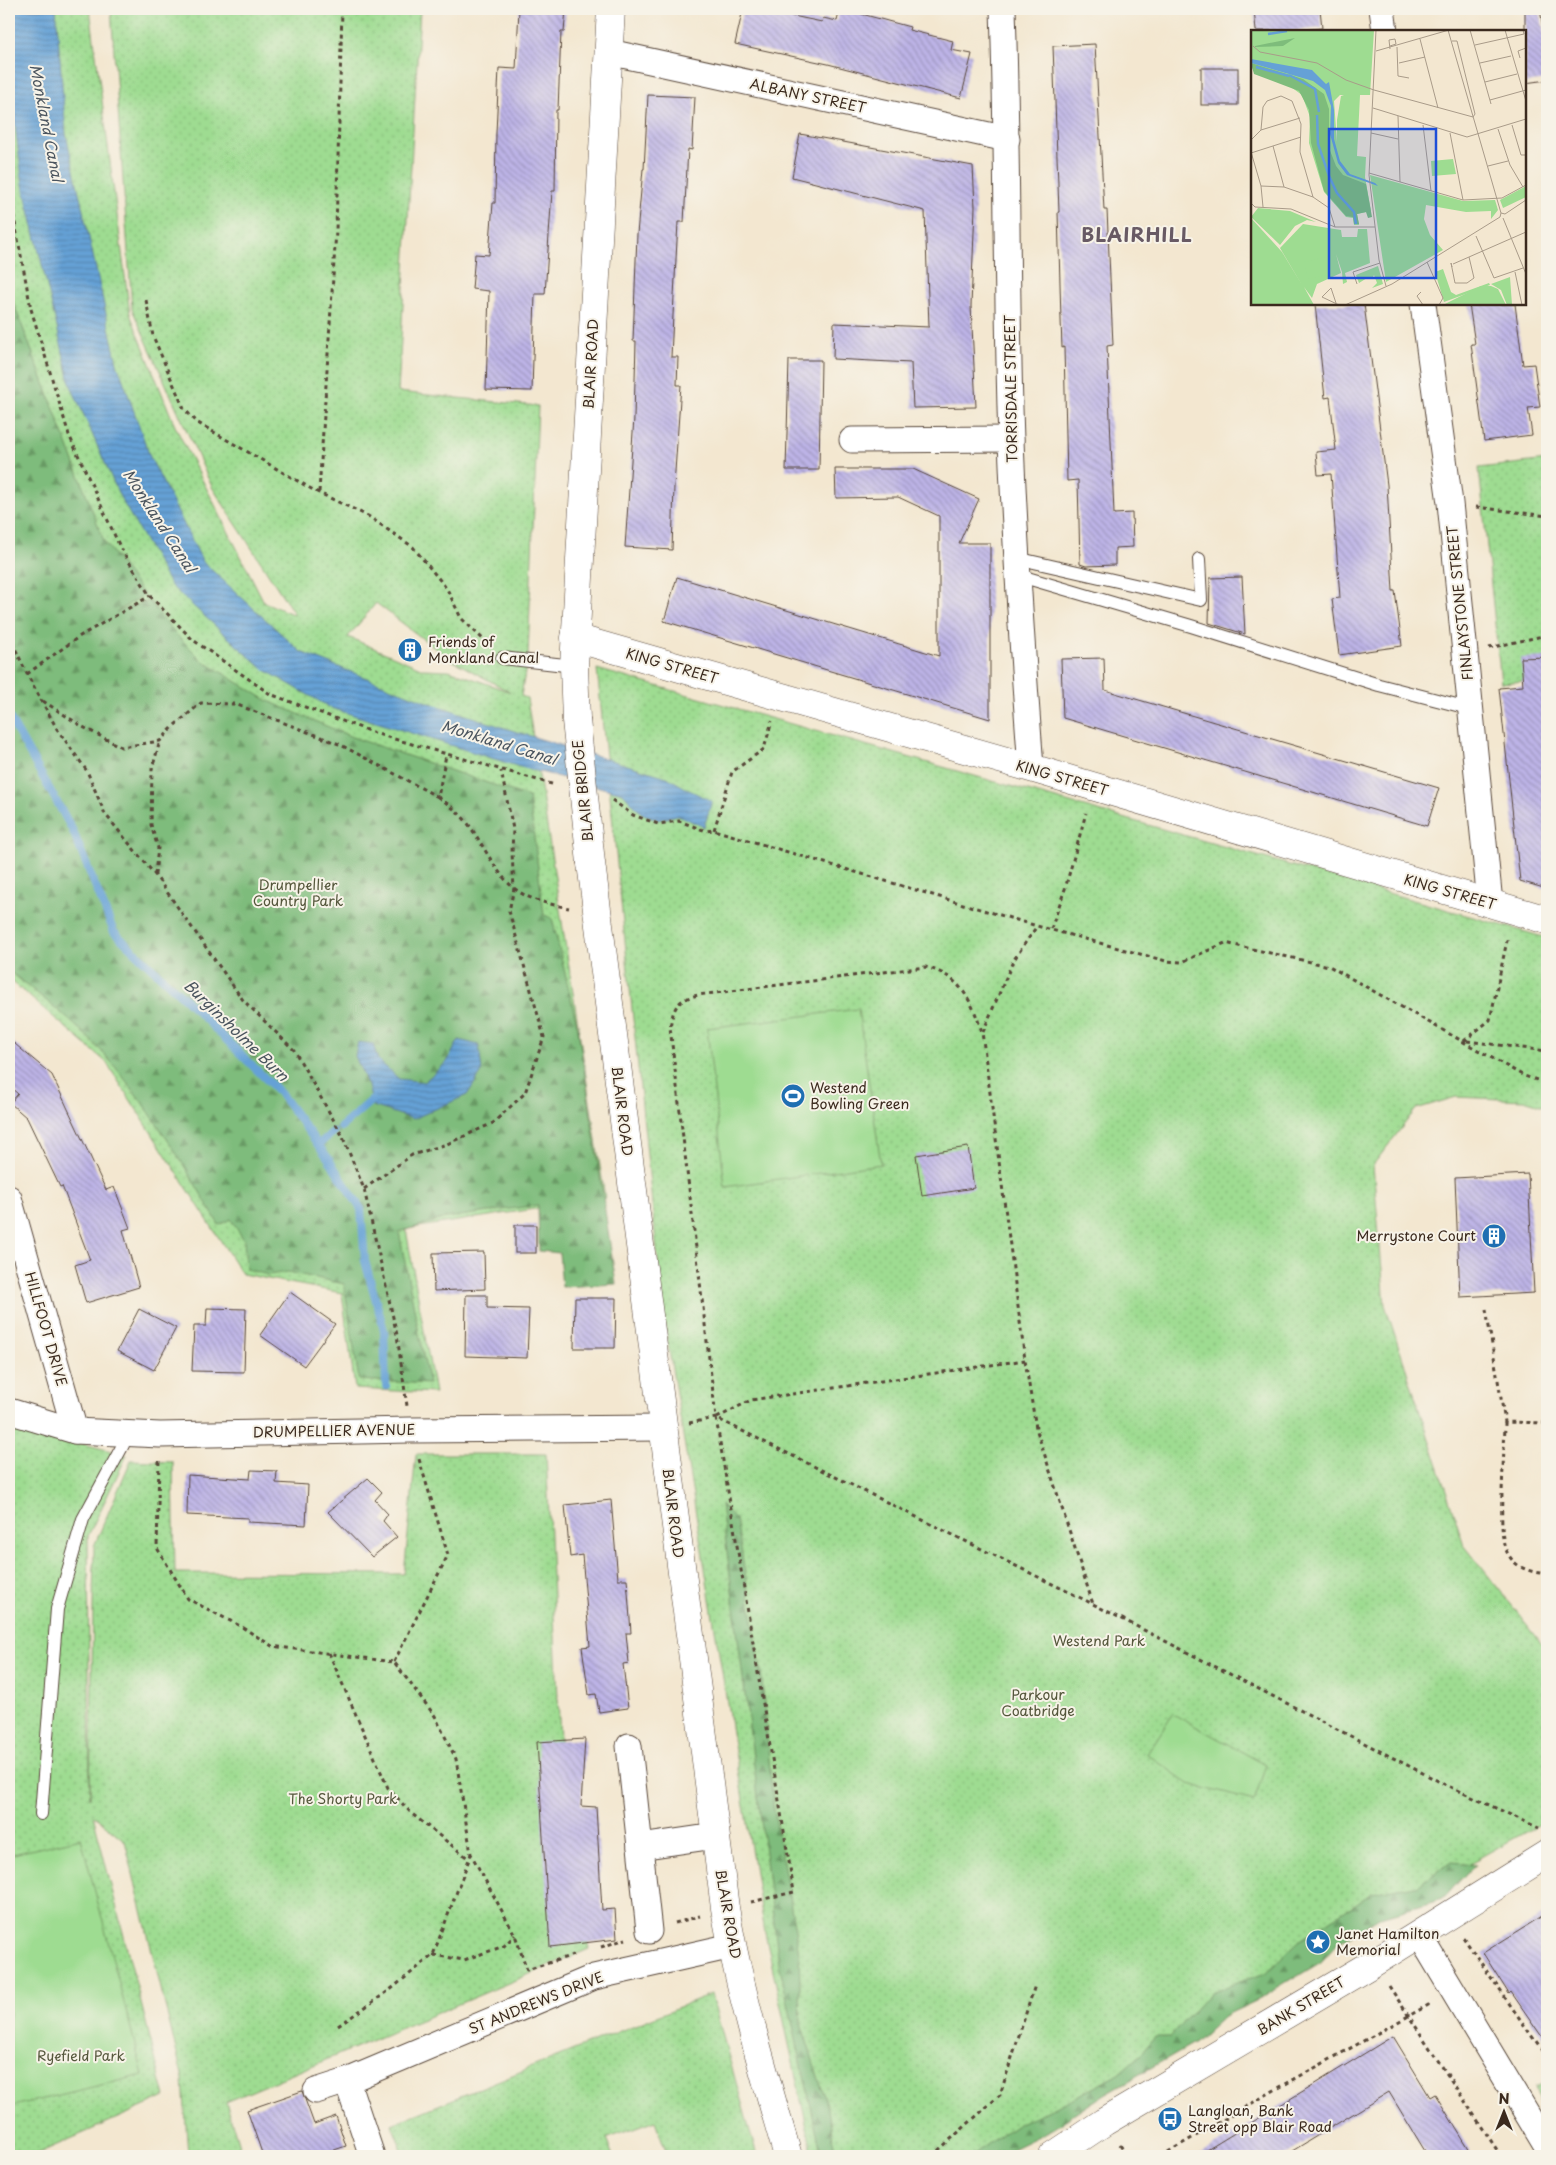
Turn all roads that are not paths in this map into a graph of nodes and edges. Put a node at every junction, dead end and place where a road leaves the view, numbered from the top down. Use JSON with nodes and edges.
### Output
{"nodes":[{"id":1,"x":611,"y":9,"type":"edge"},
{"id":2,"x":1003,"y":9,"type":"edge"},
{"id":3,"x":1382,"y":9,"type":"edge"},
{"id":4,"x":1385,"y":30,"type":"edge"},
{"id":5,"x":609,"y":52,"type":"junction"},
{"id":6,"x":1007,"y":139,"type":"junction"},
{"id":7,"x":1423,"y":305,"type":"edge"},
{"id":8,"x":1011,"y":439,"type":"junction"},
{"id":9,"x":852,"y":440,"type":"dead end"},
{"id":10,"x":1199,"y":559,"type":"dead end"},
{"id":11,"x":1016,"y":566,"type":"junction"},
{"id":12,"x":575,"y":638,"type":"junction"},
{"id":13,"x":502,"y":658,"type":"road end"},
{"id":14,"x":574,"y":666,"type":"junction"},
{"id":15,"x":1472,"y":709,"type":"junction"},
{"id":16,"x":576,"y":720,"type":"joint"},
{"id":17,"x":1032,"y":768,"type":"junction"},
{"id":18,"x":590,"y":863,"type":"joint"},
{"id":19,"x":1502,"y":907,"type":"junction"},
{"id":20,"x":1547,"y":920,"type":"edge"},
{"id":21,"x":9,"y":1198,"type":"edge"},
{"id":22,"x":9,"y":1411,"type":"edge"},
{"id":23,"x":662,"y":1428,"type":"junction"},
{"id":24,"x":75,"y":1431,"type":"junction"},
{"id":25,"x":123,"y":1432,"type":"junction"},
{"id":26,"x":629,"y":1746,"type":"dead end"},
{"id":27,"x":41,"y":1814,"type":"dead end"},
{"id":28,"x":715,"y":1836,"type":"junction"},
{"id":29,"x":640,"y":1846,"type":"junction"},
{"id":30,"x":1547,"y":1854,"type":"edge"},
{"id":31,"x":649,"y":1931,"type":"road end"},
{"id":32,"x":1419,"y":1934,"type":"junction"},
{"id":33,"x":732,"y":1946,"type":"junction"},
{"id":34,"x":347,"y":2081,"type":"junction"},
{"id":35,"x":316,"y":2091,"type":"dead end"},
{"id":36,"x":1547,"y":2146,"type":"edge"},
{"id":37,"x":372,"y":2156,"type":"edge"},
{"id":38,"x":788,"y":2156,"type":"edge"},
{"id":39,"x":1053,"y":2156,"type":"edge"}],
"edges":[{"from":1,"to":5,"type":"street","name":"BLAIR ROAD"},
{"from":2,"to":6,"type":"street","name":"TORRISDALE STREET"},
{"from":3,"to":4,"type":"street"},
{"from":5,"to":6,"type":"street","name":"ALBANY STREET"},
{"from":5,"to":12,"type":"street","name":"BLAIR ROAD"},
{"from":6,"to":8,"type":"street","name":"TORRISDALE STREET"},
{"from":7,"to":15,"type":"street","name":"FINLAYSTONE STREET"},
{"from":8,"to":9,"type":"street"},
{"from":8,"to":11,"type":"street","name":"TORRISDALE STREET"},
{"from":10,"to":11,"type":"lane"},
{"from":11,"to":15,"type":"lane"},
{"from":11,"to":17,"type":"street","name":"TORRISDALE STREET"},
{"from":12,"to":14,"type":"street","name":"BLAIR ROAD"},
{"from":12,"to":17,"type":"street","name":"KING STREET"},
{"from":13,"to":14,"type":"lane"},
{"from":14,"to":16,"type":"street","name":"BLAIR ROAD"},
{"from":15,"to":19,"type":"street","name":"FINLAYSTONE STREET"},
{"from":16,"to":18,"type":"street","name":"BLAIR BRIDGE","bridge":true},
{"from":17,"to":19,"type":"street","name":"KING STREET"},
{"from":18,"to":23,"type":"street","name":"BLAIR ROAD"},
{"from":19,"to":20,"type":"street","name":"KING STREET"},
{"from":21,"to":24,"type":"street","name":"HILLFOOT DRIVE"},
{"from":22,"to":24,"type":"street","name":"DRUMPELLIER AVENUE"},
{"from":23,"to":25,"type":"street","name":"DRUMPELLIER AVENUE"},
{"from":23,"to":28,"type":"street","name":"BLAIR ROAD"},
{"from":24,"to":25,"type":"street","name":"DRUMPELLIER AVENUE"},
{"from":25,"to":27,"type":"lane"},
{"from":26,"to":29,"type":"street"},
{"from":28,"to":29,"type":"street"},
{"from":28,"to":33,"type":"street","name":"BLAIR ROAD"},
{"from":29,"to":31,"type":"street"},
{"from":30,"to":32,"type":"street","name":"BANK STREET"},
{"from":32,"to":36,"type":"street"},
{"from":32,"to":39,"type":"street","name":"BANK STREET"},
{"from":33,"to":34,"type":"street","name":"ST ANDREWS DRIVE"},
{"from":33,"to":38,"type":"street","name":"BLAIR ROAD"},
{"from":34,"to":35,"type":"street","name":"ST ANDREWS DRIVE"},
{"from":34,"to":37,"type":"street"}]}
